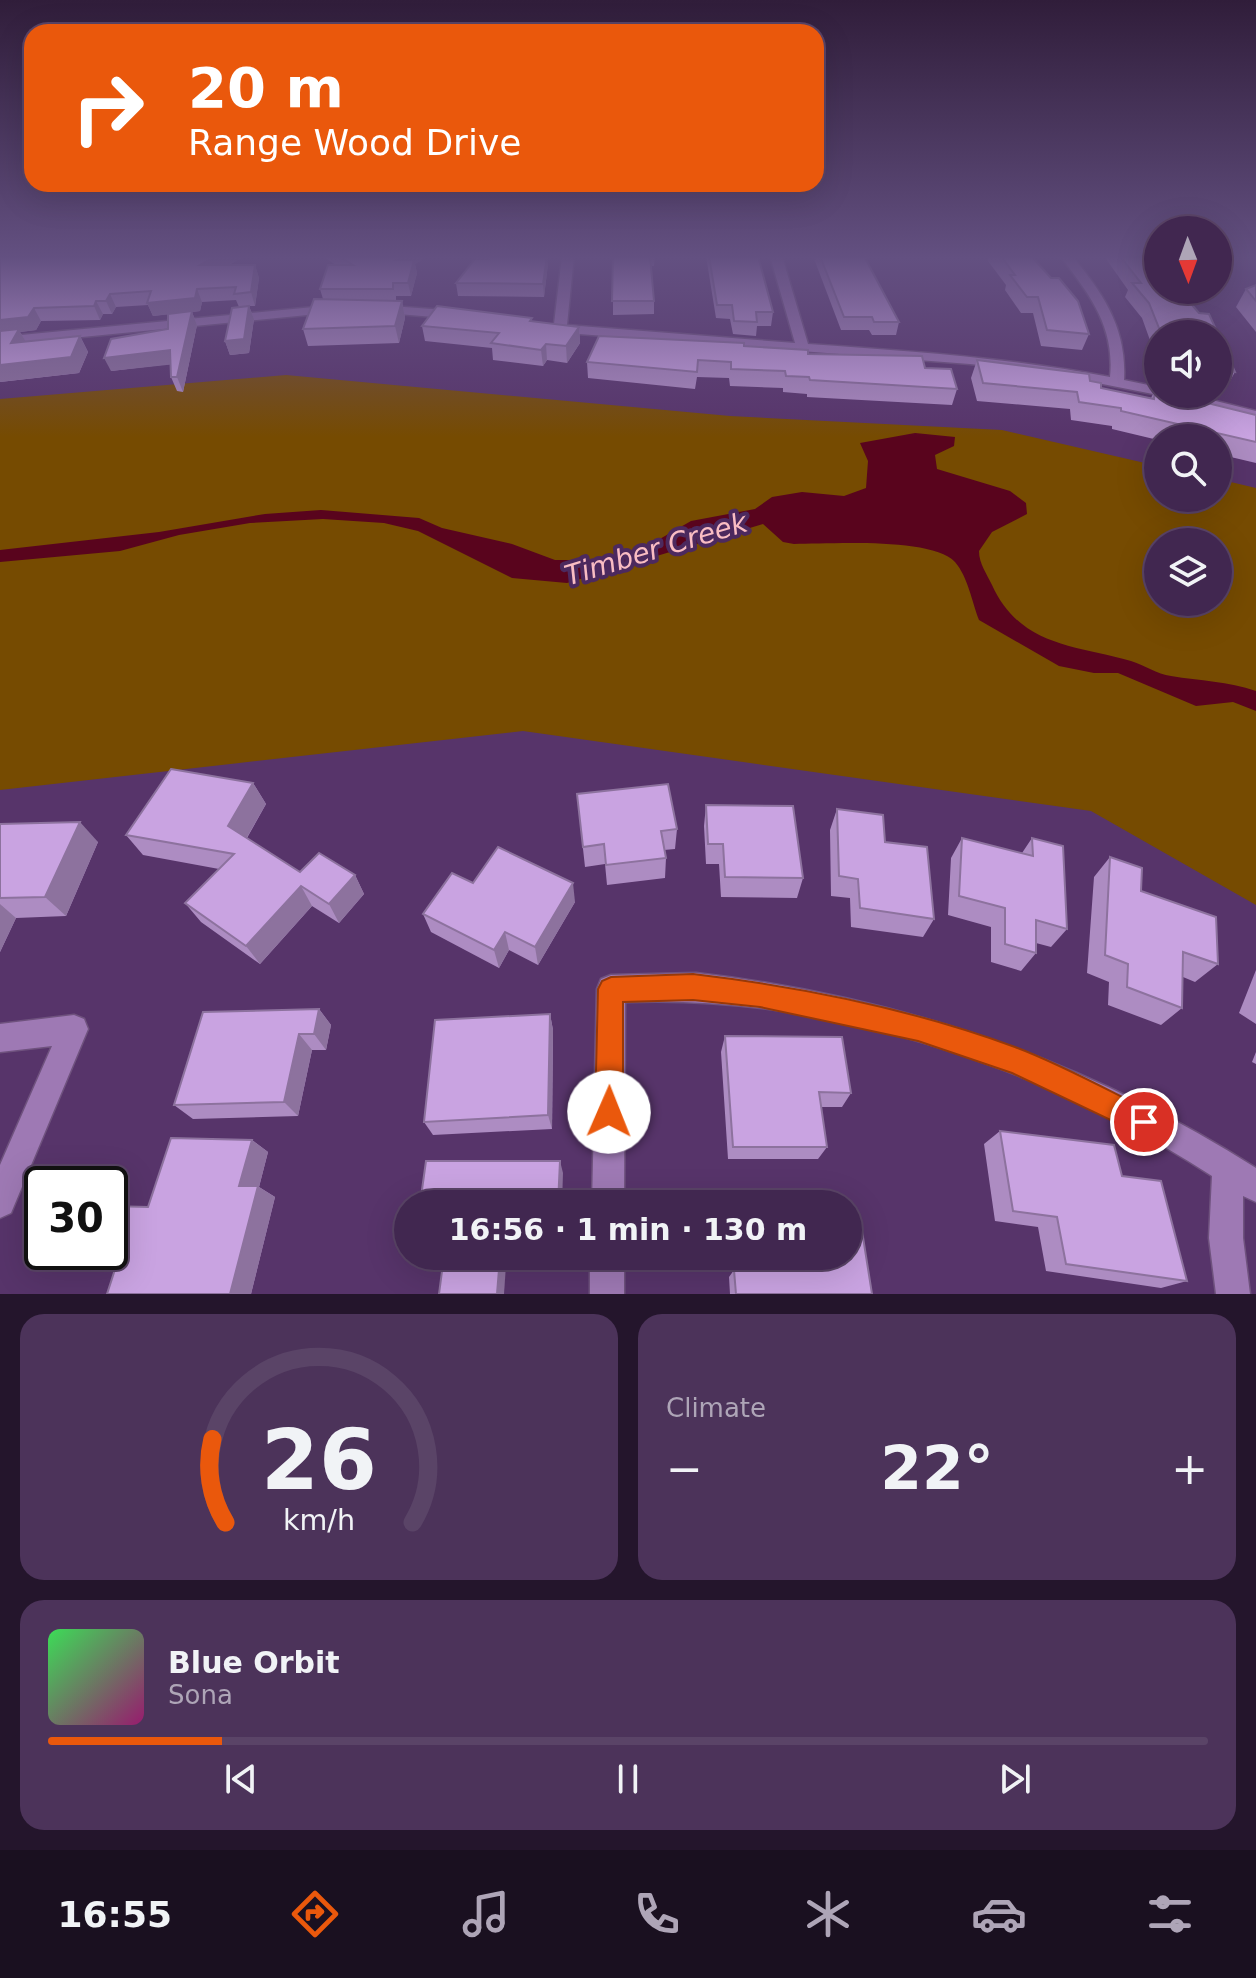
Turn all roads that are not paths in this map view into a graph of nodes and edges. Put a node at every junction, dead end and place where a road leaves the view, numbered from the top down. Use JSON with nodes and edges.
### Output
{"nodes":[{"id":1,"x":236,"y":316,"type":"edge"},
{"id":2,"x":561,"y":316,"type":"edge"},
{"id":3,"x":794,"y":316,"type":"edge"},
{"id":4,"x":1109,"y":316,"type":"edge"},
{"id":5,"x":544,"y":327,"type":"edge"},
{"id":6,"x":560,"y":329,"type":"junction"},
{"id":7,"x":0,"y":341,"type":"edge"},
{"id":8,"x":803,"y":348,"type":"junction"},
{"id":9,"x":1117,"y":382,"type":"junction"},
{"id":10,"x":1144,"y":388,"type":"edge"},
{"id":11,"x":1225,"y":408,"type":"edge"},
{"id":12,"x":1256,"y":416,"type":"edge"},
{"id":13,"x":0,"y":1038,"type":"edge"},
{"id":14,"x":1228,"y":1166,"type":"junction"},
{"id":15,"x":1256,"y":1186,"type":"edge"},
{"id":16,"x":608,"y":1190,"type":"edge"},
{"id":17,"x":0,"y":1202,"type":"edge"},
{"id":18,"x":607,"y":1270,"type":"edge"},
{"id":19,"x":607,"y":1294,"type":"edge"},
{"id":20,"x":1233,"y":1294,"type":"edge"}],
"edges":[{"from":1,"to":7,"type":"street"},
{"from":2,"to":6,"type":"street"},
{"from":3,"to":8,"type":"street"},
{"from":4,"to":9,"type":"street"},
{"from":5,"to":6,"type":"street"},
{"from":6,"to":8,"type":"street"},
{"from":8,"to":9,"type":"street"},
{"from":9,"to":10,"type":"street"},
{"from":11,"to":12,"type":"street"},
{"from":13,"to":17,"type":"street"},
{"from":14,"to":15,"type":"street"},
{"from":14,"to":16,"type":"street"},
{"from":14,"to":20,"type":"street"},
{"from":18,"to":19,"type":"street"}]}
